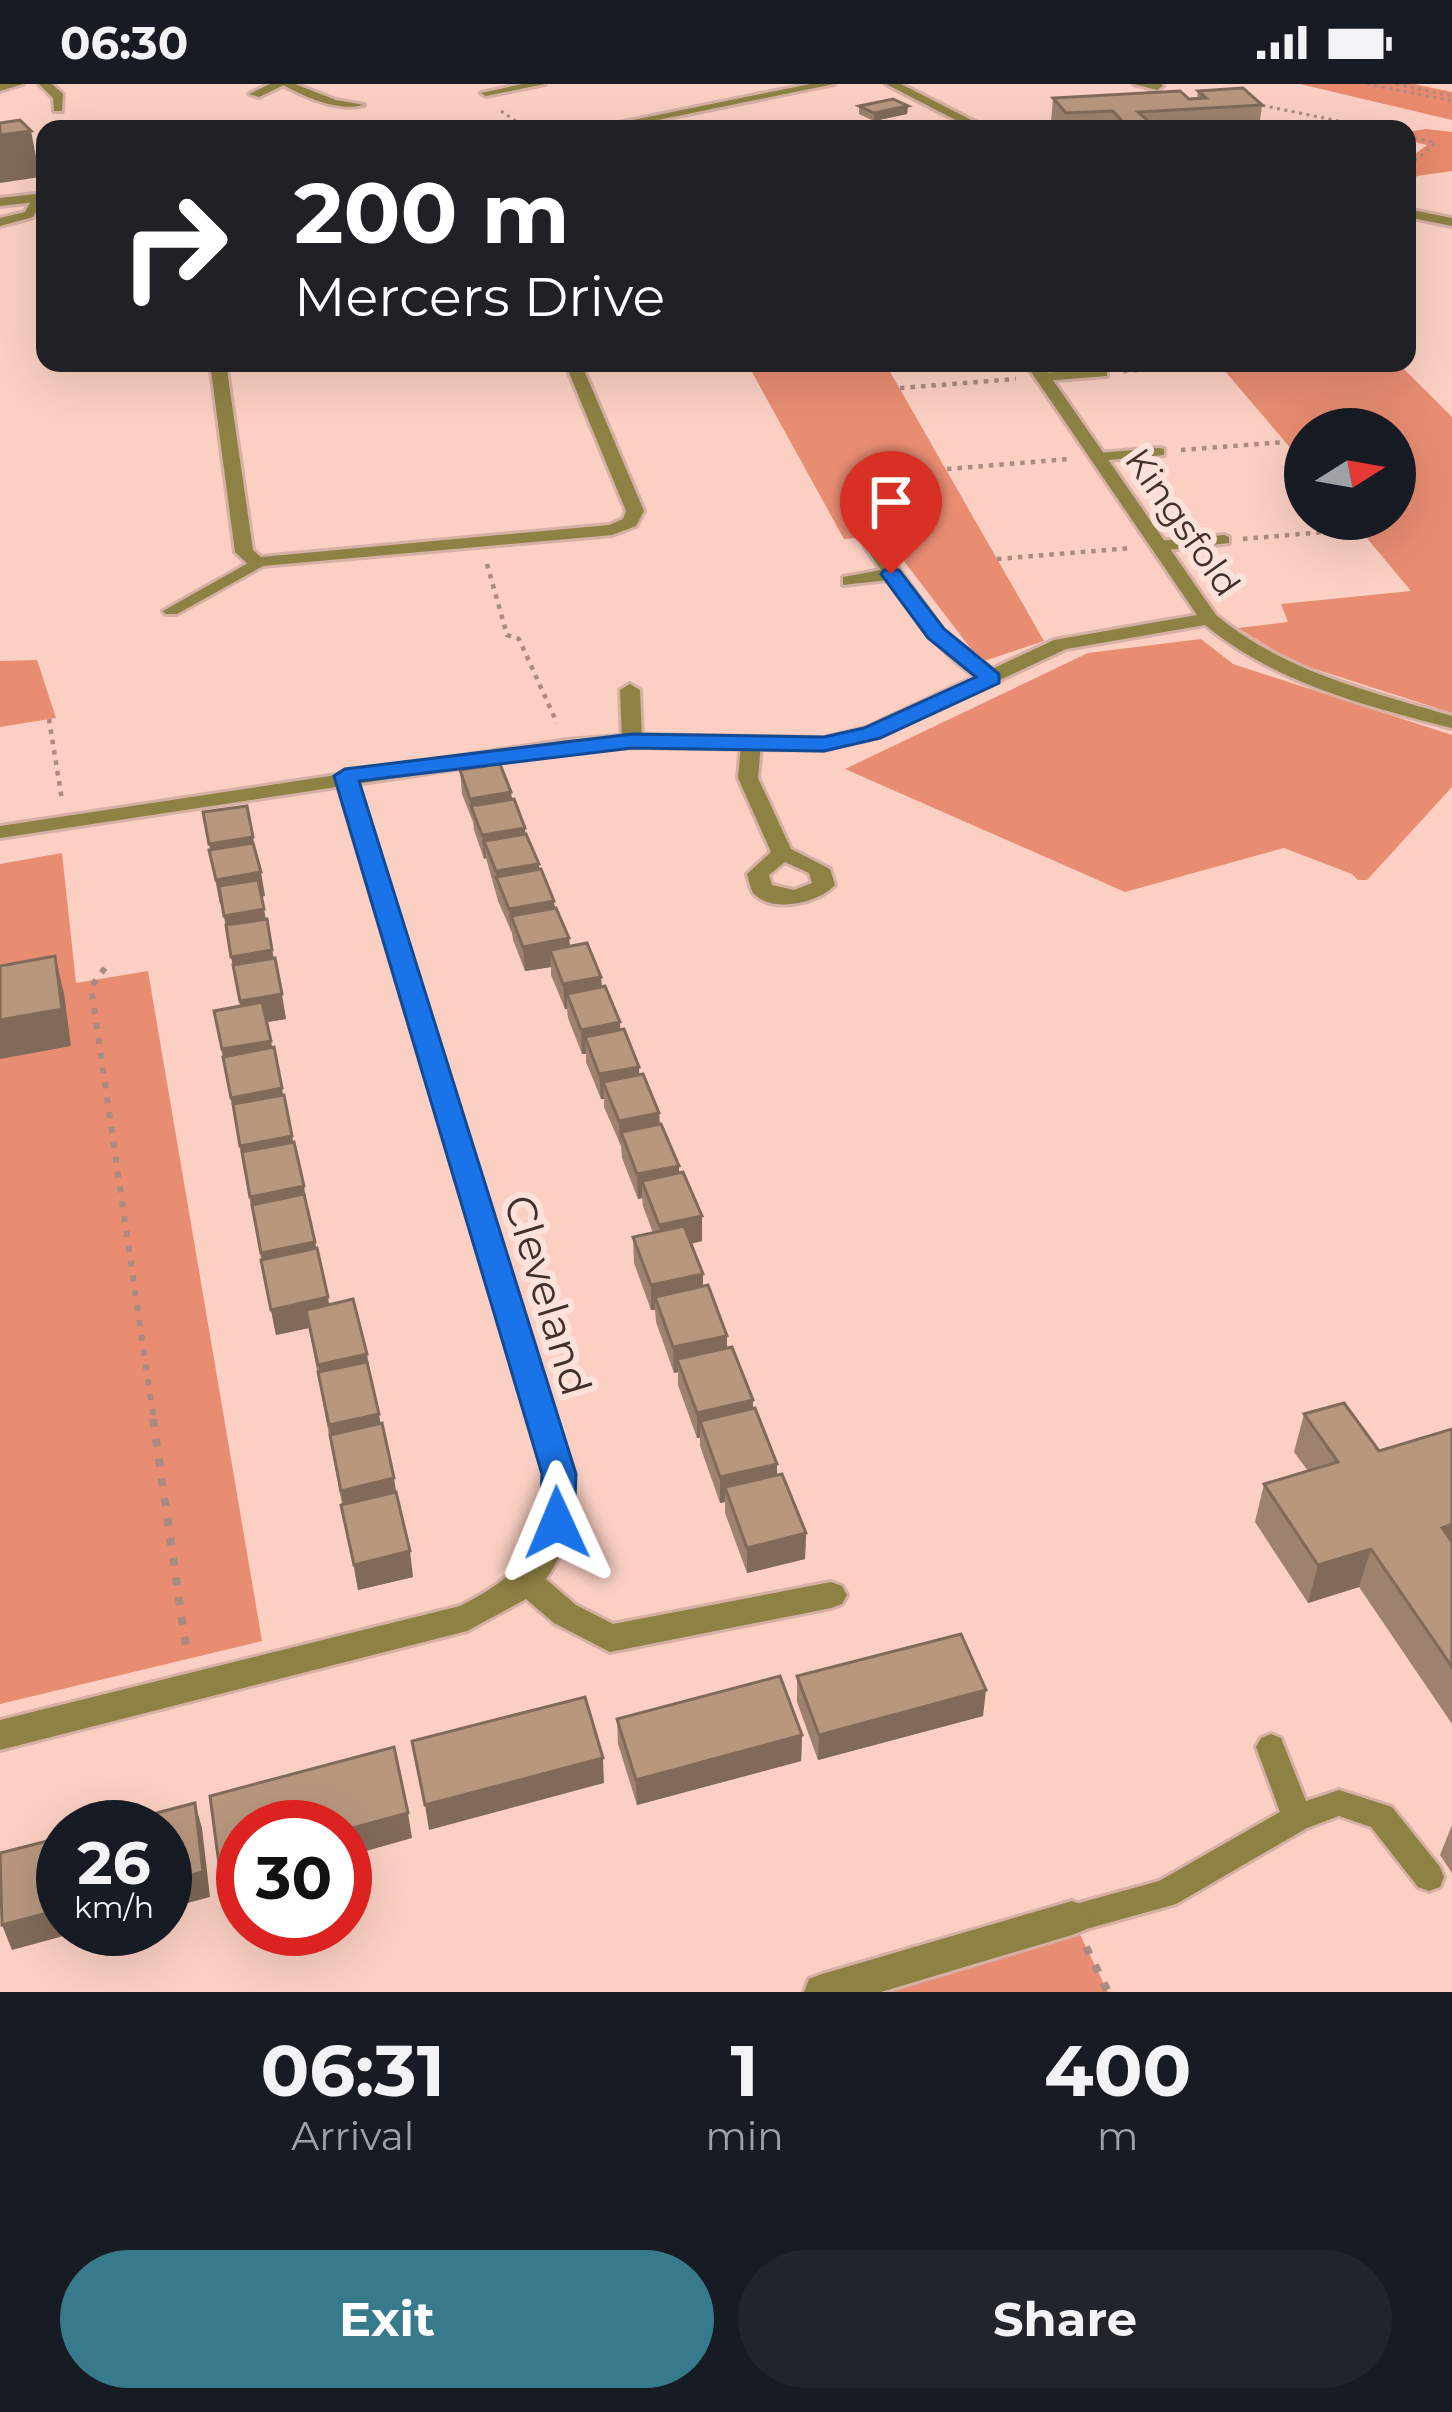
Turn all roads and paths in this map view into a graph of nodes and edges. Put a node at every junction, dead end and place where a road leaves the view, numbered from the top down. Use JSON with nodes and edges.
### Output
{"nodes":[{"id":1,"x":17,"y":84,"type":"edge"},
{"id":2,"x":45,"y":84,"type":"edge"},
{"id":3,"x":283,"y":84,"type":"edge"},
{"id":4,"x":540,"y":84,"type":"edge"},
{"id":5,"x":829,"y":84,"type":"edge"},
{"id":6,"x":892,"y":84,"type":"edge"},
{"id":7,"x":1140,"y":84,"type":"edge"},
{"id":8,"x":1367,"y":84,"type":"edge"},
{"id":9,"x":1396,"y":84,"type":"edge"},
{"id":10,"x":1157,"y":86,"type":"edge"},
{"id":11,"x":0,"y":87,"type":"edge"},
{"id":12,"x":486,"y":93,"type":"dead end"},
{"id":13,"x":255,"y":94,"type":"dead end"},
{"id":14,"x":1452,"y":99,"type":"edge"},
{"id":15,"x":1240,"y":102,"type":"edge"},
{"id":16,"x":359,"y":105,"type":"dead end"},
{"id":17,"x":58,"y":108,"type":"dead end"},
{"id":18,"x":642,"y":120,"type":"edge"},
{"id":19,"x":965,"y":120,"type":"edge"},
{"id":20,"x":1332,"y":120,"type":"edge"},
{"id":21,"x":1416,"y":138,"type":"edge"},
{"id":22,"x":1416,"y":160,"type":"edge"},
{"id":23,"x":36,"y":198,"type":"edge"},
{"id":24,"x":0,"y":202,"type":"edge"},
{"id":25,"x":36,"y":209,"type":"edge"},
{"id":26,"x":1416,"y":215,"type":"edge"},
{"id":27,"x":0,"y":222,"type":"edge"},
{"id":28,"x":1452,"y":222,"type":"edge"},
{"id":29,"x":219,"y":372,"type":"edge"},
{"id":30,"x":577,"y":372,"type":"edge"},
{"id":31,"x":1022,"y":372,"type":"edge"},
{"id":32,"x":1038,"y":372,"type":"edge"},
{"id":33,"x":1080,"y":372,"type":"edge"},
{"id":34,"x":1115,"y":372,"type":"edge"},
{"id":35,"x":1102,"y":373,"type":"joint"},
{"id":36,"x":899,"y":388,"type":"dead end"},
{"id":37,"x":1284,"y":442,"type":"edge"},
{"id":38,"x":1159,"y":452,"type":"joint"},
{"id":39,"x":1097,"y":457,"type":"junction"},
{"id":40,"x":947,"y":469,"type":"dead end"},
{"id":41,"x":1284,"y":535,"type":"edge"},
{"id":42,"x":1224,"y":540,"type":"joint"},
{"id":43,"x":481,"y":543,"type":"junction"},
{"id":44,"x":1158,"y":546,"type":"junction"},
{"id":45,"x":874,"y":547,"type":"dead end"},
{"id":46,"x":997,"y":560,"type":"dead end"},
{"id":47,"x":257,"y":563,"type":"junction"},
{"id":48,"x":891,"y":574,"type":"junction"},
{"id":49,"x":849,"y":580,"type":"dead end"},
{"id":50,"x":171,"y":611,"type":"dead end"},
{"id":51,"x":1209,"y":619,"type":"junction"},
{"id":52,"x":991,"y":678,"type":"junction"},
{"id":53,"x":630,"y":690,"type":"dead end"},
{"id":54,"x":50,"y":719,"type":"dead end"},
{"id":55,"x":1452,"y":722,"type":"edge"},
{"id":56,"x":632,"y":741,"type":"junction"},
{"id":57,"x":751,"y":745,"type":"junction"},
{"id":58,"x":567,"y":746,"type":"junction"},
{"id":59,"x":345,"y":776,"type":"junction"},
{"id":60,"x":65,"y":821,"type":"junction"},
{"id":61,"x":0,"y":832,"type":"edge"},
{"id":62,"x":782,"y":853,"type":"dead end"},
{"id":63,"x":104,"y":968,"type":"dead end"},
{"id":64,"x":526,"y":1581,"type":"junction"},
{"id":65,"x":831,"y":1595,"type":"dead end"},
{"id":66,"x":191,"y":1687,"type":"junction"},
{"id":67,"x":0,"y":1735,"type":"edge"},
{"id":68,"x":1271,"y":1747,"type":"dead end"},
{"id":69,"x":1297,"y":1818,"type":"junction"},
{"id":70,"x":1429,"y":1876,"type":"dead end"},
{"id":71,"x":1072,"y":1918,"type":"junction"},
{"id":72,"x":822,"y":1992,"type":"edge"},
{"id":73,"x":1108,"y":1992,"type":"edge"}],
"edges":[{"from":1,"to":11,"type":"street"},
{"from":2,"to":17,"type":"street"},
{"from":3,"to":13,"type":"street"},
{"from":3,"to":16,"type":"lane"},
{"from":4,"to":12,"type":"lane"},
{"from":5,"to":18,"type":"street"},
{"from":6,"to":19,"type":"street"},
{"from":7,"to":10,"type":"street"},
{"from":8,"to":14,"type":"path"},
{"from":9,"to":14,"type":"path"},
{"from":15,"to":20,"type":"path"},
{"from":21,"to":22,"type":"path"},
{"from":23,"to":24,"type":"street"},
{"from":25,"to":27,"type":"lane"},
{"from":26,"to":28,"type":"street"},
{"from":29,"to":47,"type":"street"},
{"from":30,"to":43,"type":"street"},
{"from":31,"to":36,"type":"path"},
{"from":32,"to":39,"type":"street","name":"Kingsfold"},
{"from":33,"to":35,"type":"lane"},
{"from":34,"to":35,"type":"path"},
{"from":37,"to":38,"type":"path"},
{"from":38,"to":39,"type":"lane"},
{"from":39,"to":40,"type":"path"},
{"from":39,"to":44,"type":"street","name":"Kingsfold"},
{"from":41,"to":42,"type":"path"},
{"from":42,"to":44,"type":"lane"},
{"from":43,"to":47,"type":"street"},
{"from":43,"to":58,"type":"path"},
{"from":44,"to":46,"type":"path"},
{"from":44,"to":51,"type":"street","name":"Kingsfold"},
{"from":45,"to":48,"type":"street"},
{"from":47,"to":50,"type":"lane"},
{"from":48,"to":49,"type":"street"},
{"from":48,"to":52,"type":"street"},
{"from":51,"to":52,"type":"street"},
{"from":51,"to":55,"type":"street","name":"Kingsfold"},
{"from":52,"to":57,"type":"street"},
{"from":53,"to":56,"type":"street"},
{"from":54,"to":60,"type":"path"},
{"from":56,"to":57,"type":"street"},
{"from":56,"to":58,"type":"street"},
{"from":57,"to":62,"type":"street"},
{"from":58,"to":59,"type":"street"},
{"from":59,"to":60,"type":"street"},
{"from":59,"to":64,"type":"street","name":"Cleveland"},
{"from":60,"to":61,"type":"street"},
{"from":63,"to":66,"type":"path"},
{"from":64,"to":65,"type":"street"},
{"from":64,"to":66,"type":"street","name":"Cleveland"},
{"from":66,"to":67,"type":"street","name":"Cleveland"},
{"from":68,"to":69,"type":"lane"},
{"from":69,"to":70,"type":"lane"},
{"from":69,"to":71,"type":"lane"},
{"from":71,"to":72,"type":"street"},
{"from":71,"to":73,"type":"path"}]}
